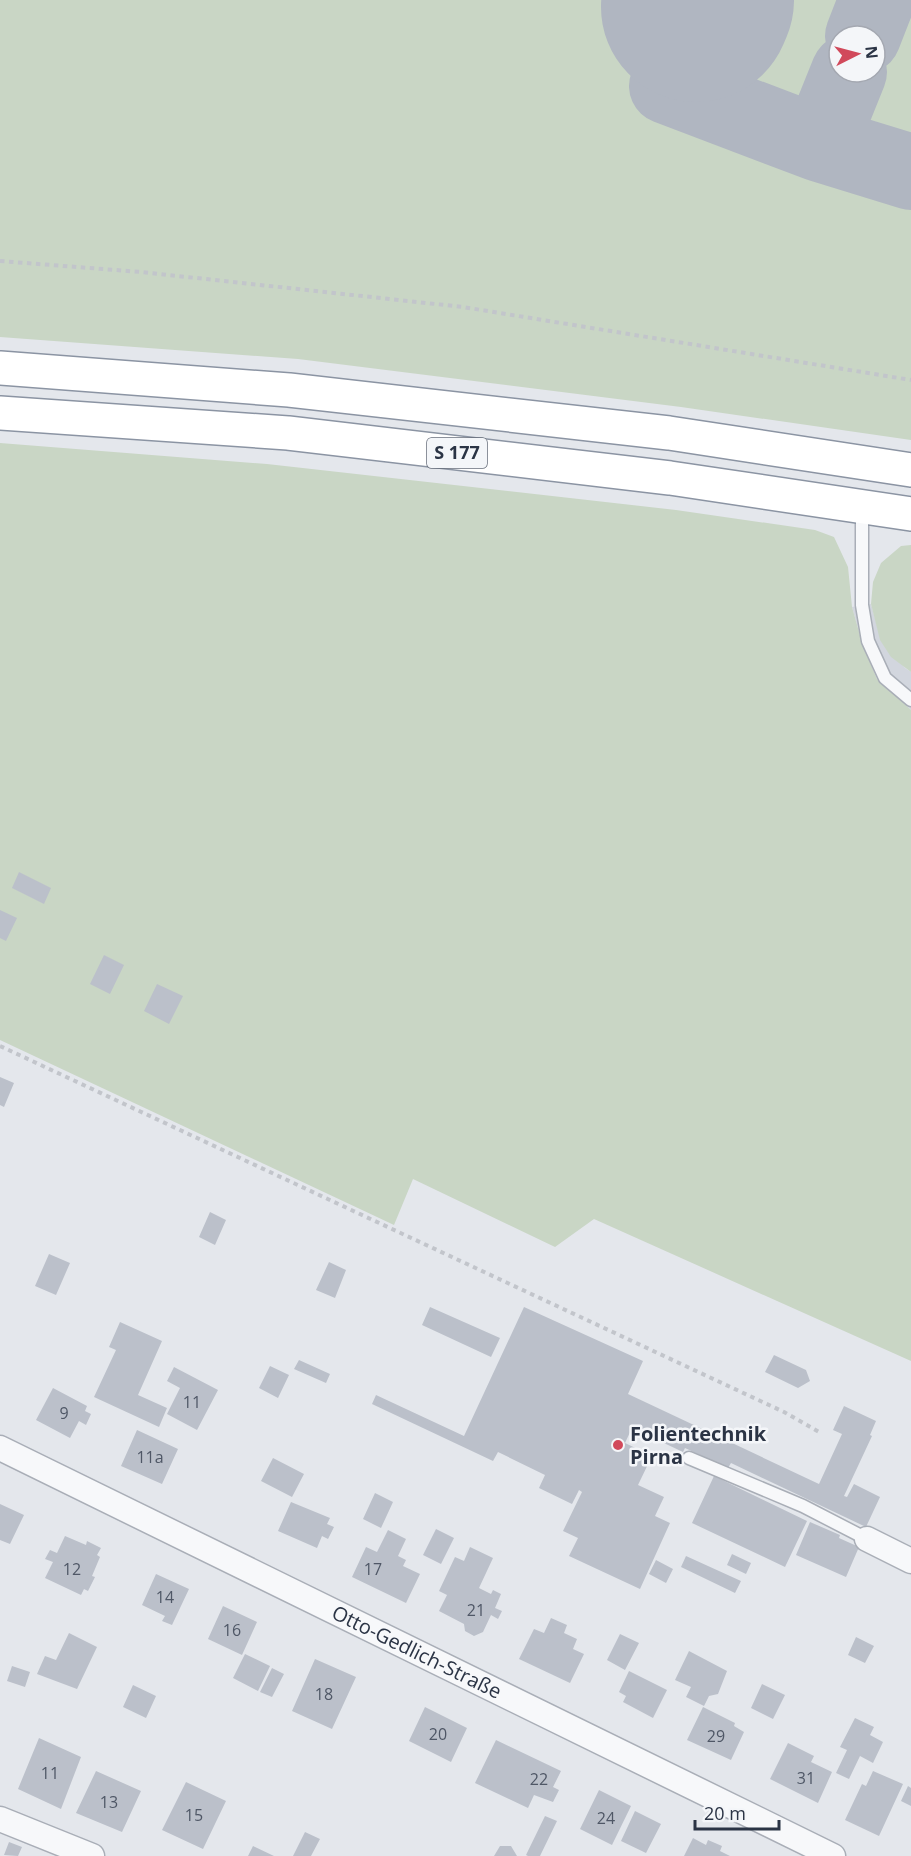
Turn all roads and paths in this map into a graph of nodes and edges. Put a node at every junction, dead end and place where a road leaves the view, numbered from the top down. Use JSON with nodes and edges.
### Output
{"nodes":[{"id":1,"x":0,"y":261,"type":"edge"},
{"id":2,"x":0,"y":368,"type":"edge"},
{"id":3,"x":911,"y":380,"type":"edge"},
{"id":4,"x":0,"y":413,"type":"edge"},
{"id":5,"x":911,"y":470,"type":"edge"},
{"id":6,"x":862,"y":506,"type":"junction"},
{"id":7,"x":911,"y":514,"type":"edge"},
{"id":8,"x":911,"y":700,"type":"edge"},
{"id":9,"x":0,"y":1046,"type":"edge"},
{"id":10,"x":821,"y":1433,"type":"dead end"},
{"id":11,"x":0,"y":1448,"type":"edge"},
{"id":12,"x":689,"y":1458,"type":"dead end"},
{"id":13,"x":867,"y":1539,"type":"joint"},
{"id":14,"x":911,"y":1561,"type":"edge"},
{"id":15,"x":0,"y":1819,"type":"edge"},
{"id":16,"x":92,"y":1856,"type":"edge"},
{"id":17,"x":833,"y":1856,"type":"edge"}],
"edges":[{"from":1,"to":3,"type":"path"},
{"from":2,"to":5,"type":"highway","number":"S 177"},
{"from":4,"to":6,"type":"highway","number":"S 177"},
{"from":6,"to":7,"type":"highway","number":"S 177"},
{"from":6,"to":8,"type":"lane"},
{"from":9,"to":10,"type":"path"},
{"from":11,"to":17,"type":"street","name":"Otto-Gedlich-Straße"},
{"from":12,"to":13,"type":"lane"},
{"from":13,"to":14,"type":"street"},
{"from":15,"to":16,"type":"street"}]}
